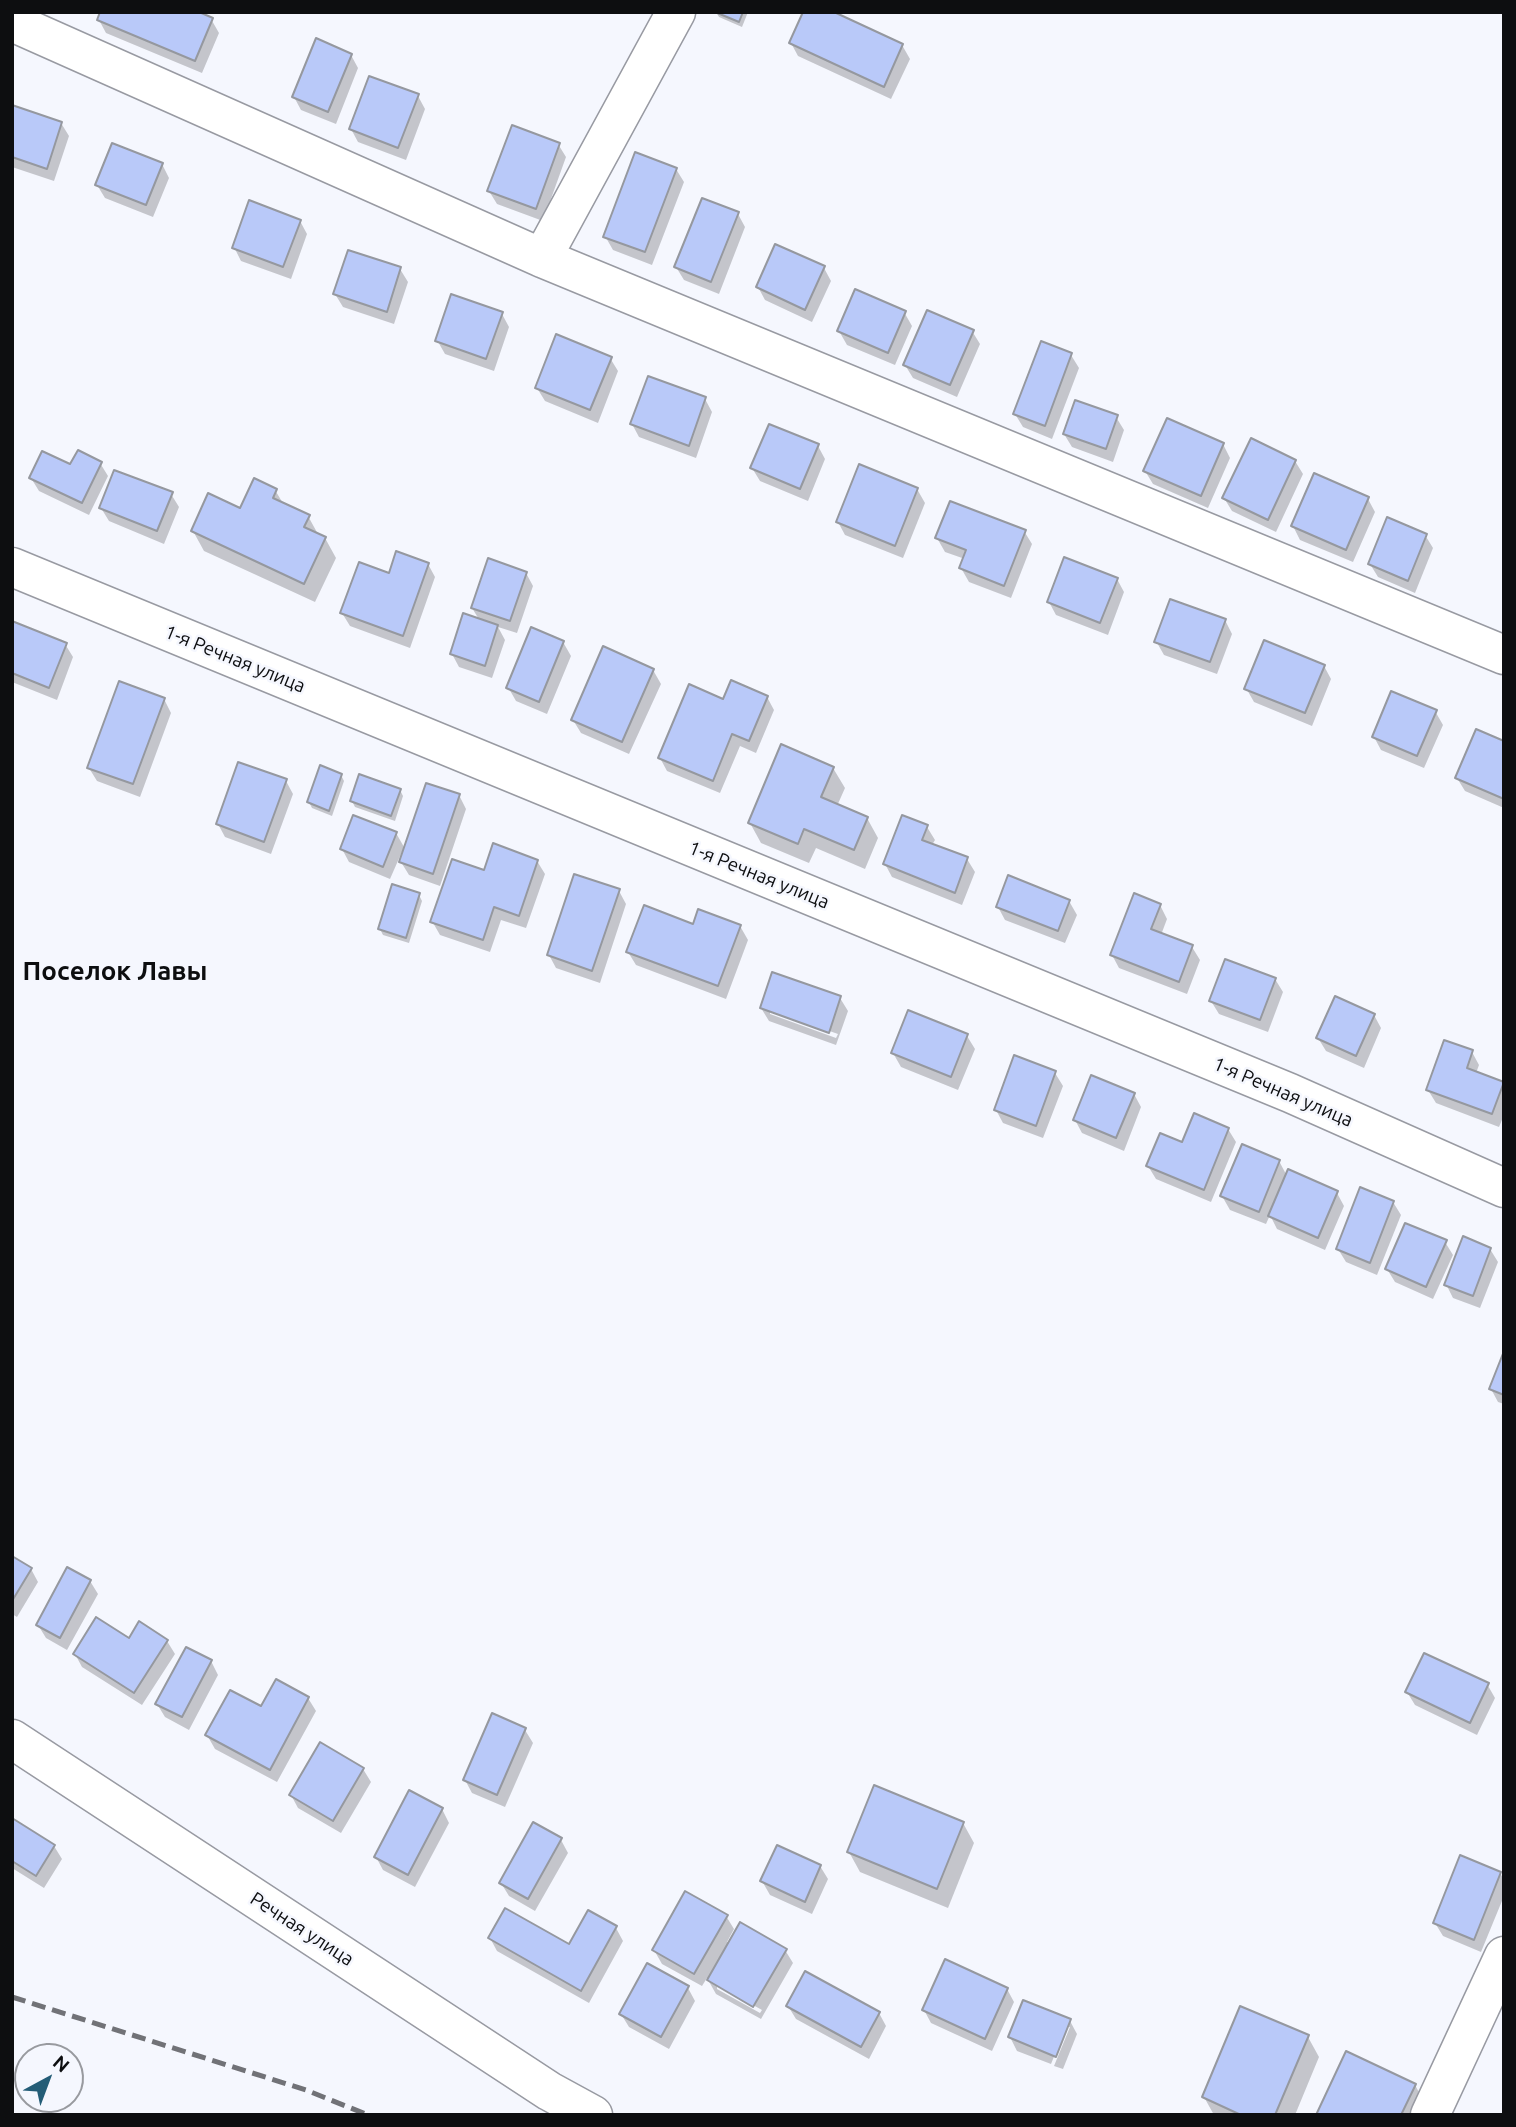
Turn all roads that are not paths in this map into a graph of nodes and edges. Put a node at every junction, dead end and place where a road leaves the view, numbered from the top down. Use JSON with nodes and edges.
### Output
{"nodes":[{"id":1,"x":676,"y":12,"type":"edge"},
{"id":2,"x":29,"y":21,"type":"edge"},
{"id":3,"x":542,"y":258,"type":"junction"},
{"id":4,"x":12,"y":567,"type":"edge"},
{"id":5,"x":1504,"y":655,"type":"edge"},
{"id":6,"x":1504,"y":1188,"type":"edge"},
{"id":7,"x":12,"y":1739,"type":"edge"},
{"id":8,"x":1504,"y":1956,"type":"edge"},
{"id":9,"x":593,"y":2115,"type":"edge"},
{"id":10,"x":1430,"y":2115,"type":"edge"}],
"edges":[{"from":1,"to":3,"type":"street"},
{"from":2,"to":3,"type":"street"},
{"from":3,"to":5,"type":"street"},
{"from":4,"to":6,"type":"street","name":"1-я Речная улица"},
{"from":7,"to":9,"type":"street","name":"Речная улица"},
{"from":8,"to":10,"type":"street"}]}
